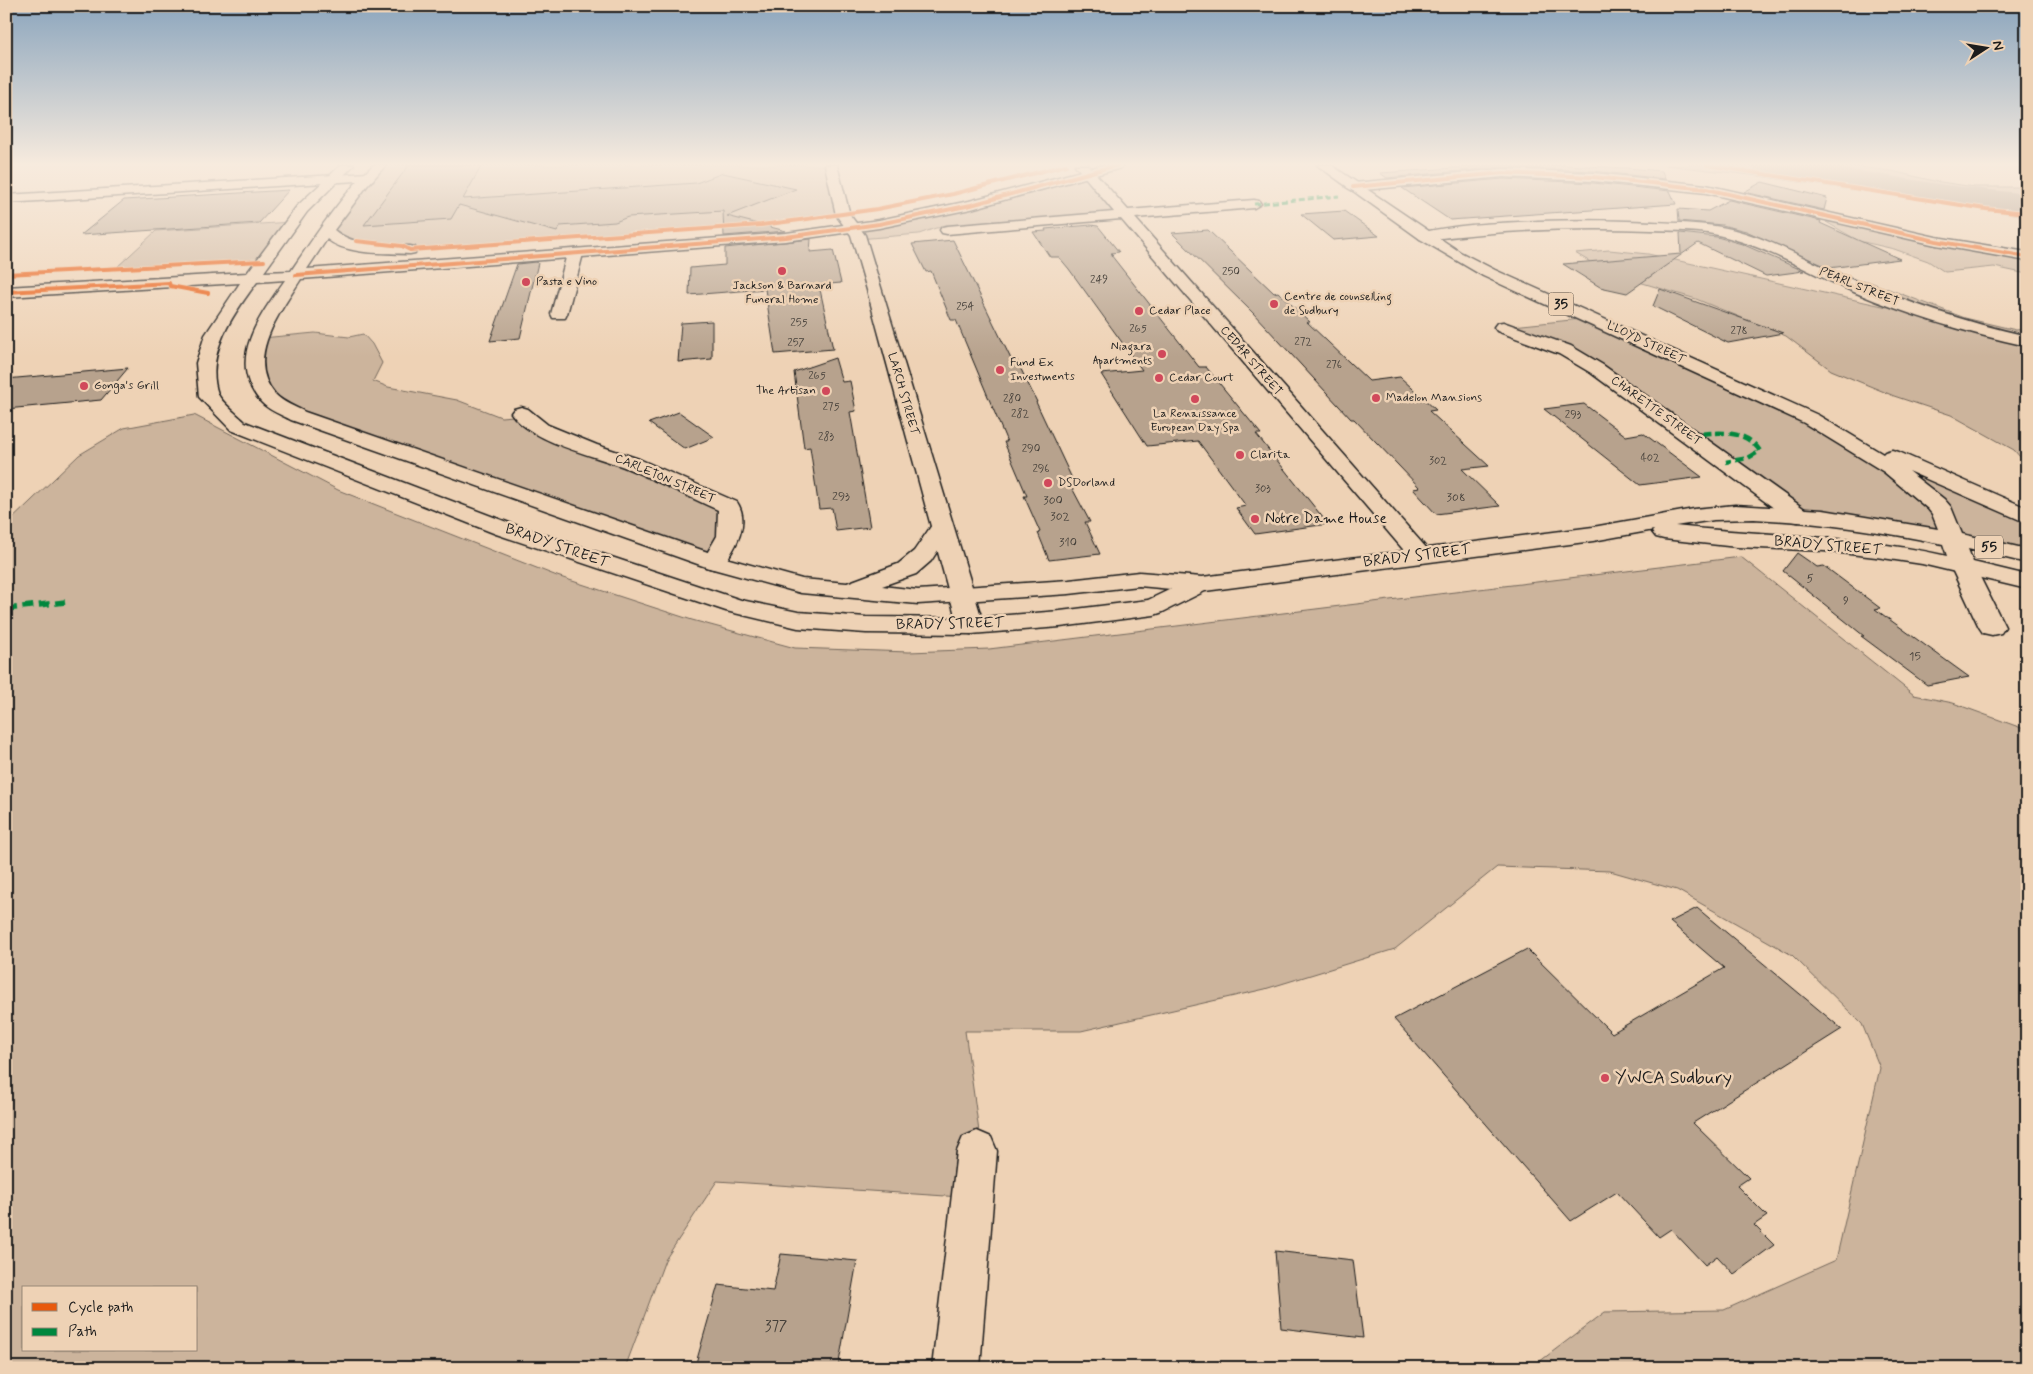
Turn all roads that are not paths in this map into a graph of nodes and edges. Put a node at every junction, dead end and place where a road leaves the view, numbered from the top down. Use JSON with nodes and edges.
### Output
{"nodes":[{"id":1,"x":287,"y":229,"type":"edge"},
{"id":2,"x":703,"y":229,"type":"edge"},
{"id":3,"x":817,"y":229,"type":"edge"},
{"id":4,"x":854,"y":229,"type":"edge"},
{"id":5,"x":957,"y":229,"type":"edge"},
{"id":6,"x":1136,"y":229,"type":"edge"},
{"id":7,"x":1415,"y":229,"type":"edge"},
{"id":8,"x":1486,"y":229,"type":"edge"},
{"id":9,"x":1694,"y":229,"type":"edge"},
{"id":10,"x":1883,"y":229,"type":"edge"},
{"id":11,"x":947,"y":230,"type":"dead end"},
{"id":12,"x":326,"y":231,"type":"joint"},
{"id":13,"x":1425,"y":236,"type":"junction"},
{"id":14,"x":410,"y":250,"type":"junction"},
{"id":15,"x":575,"y":254,"type":"junction"},
{"id":16,"x":2027,"y":256,"type":"edge"},
{"id":17,"x":320,"y":257,"type":"junction"},
{"id":18,"x":264,"y":261,"type":"junction"},
{"id":19,"x":289,"y":265,"type":"junction"},
{"id":20,"x":6,"y":274,"type":"edge"},
{"id":21,"x":251,"y":278,"type":"junction"},
{"id":22,"x":169,"y":282,"type":"junction"},
{"id":23,"x":6,"y":292,"type":"edge"},
{"id":24,"x":233,"y":304,"type":"junction"},
{"id":25,"x":559,"y":314,"type":"dead end"},
{"id":26,"x":1503,"y":327,"type":"dead end"},
{"id":27,"x":2027,"y":341,"type":"edge"},
{"id":28,"x":521,"y":413,"type":"dead end"},
{"id":29,"x":1811,"y":419,"type":"junction"},
{"id":30,"x":1798,"y":515,"type":"junction"},
{"id":31,"x":2027,"y":516,"type":"edge"},
{"id":32,"x":942,"y":528,"type":"junction"},
{"id":33,"x":1632,"y":528,"type":"junction"},
{"id":34,"x":1952,"y":538,"type":"junction"},
{"id":35,"x":1421,"y":556,"type":"junction"},
{"id":36,"x":2027,"y":556,"type":"edge"},
{"id":37,"x":714,"y":562,"type":"junction"},
{"id":38,"x":1962,"y":566,"type":"junction"},
{"id":39,"x":2027,"y":582,"type":"edge"},
{"id":40,"x":1202,"y":584,"type":"junction"},
{"id":41,"x":845,"y":590,"type":"junction"},
{"id":42,"x":961,"y":595,"type":"junction"},
{"id":43,"x":971,"y":626,"type":"junction"},
{"id":44,"x":1992,"y":628,"type":"dead end"},
{"id":45,"x":977,"y":1150,"type":"dead end"},
{"id":46,"x":956,"y":1368,"type":"edge"}],
"edges":[{"from":1,"to":18,"type":"main road","name":"BRADY STREET","number":"55"},
{"from":2,"to":14,"type":"main road"},
{"from":3,"to":15,"type":"main road"},
{"from":4,"to":32,"type":"main road","name":"LARCH STREET"},
{"from":5,"to":11,"type":"main road"},
{"from":6,"to":35,"type":"main road","name":"CEDAR STREET"},
{"from":7,"to":13,"type":"main road","name":"LLOYD STREET","number":"35"},
{"from":8,"to":13,"type":"main road","name":"PEARL STREET"},
{"from":9,"to":27,"type":"main road","name":"PEARL STREET"},
{"from":10,"to":16,"type":"main road"},
{"from":12,"to":14,"type":"main road"},
{"from":12,"to":17,"type":"main road","name":"BRADY STREET","number":"55"},
{"from":13,"to":29,"type":"main road","name":"LLOYD STREET","number":"35"},
{"from":14,"to":17,"type":"main road"},
{"from":15,"to":19,"type":"main road"},
{"from":15,"to":25,"type":"main road"},
{"from":17,"to":19,"type":"main road","name":"BRADY STREET","number":"55"},
{"from":18,"to":19,"type":"main road"},
{"from":18,"to":20,"type":"main road"},
{"from":18,"to":21,"type":"main road","name":"BRADY STREET","number":"55"},
{"from":19,"to":21,"type":"main road"},
{"from":19,"to":37,"type":"main road","name":"BRADY STREET","number":"55"},
{"from":21,"to":22,"type":"main road"},
{"from":21,"to":24,"type":"main road","name":"BRADY STREET","number":"55"},
{"from":22,"to":23,"type":"main road"},
{"from":22,"to":24,"type":"main road"},
{"from":24,"to":43,"type":"main road","name":"BRADY STREET","number":"55"},
{"from":26,"to":30,"type":"main road","name":"CHARETTE STREET"},
{"from":28,"to":37,"type":"main road","name":"CARLETON STREET"},
{"from":29,"to":31,"type":"main road"},
{"from":29,"to":34,"type":"main road","name":"LLOYD STREET","number":"35"},
{"from":30,"to":33,"type":"main road","name":"BRADY STREET","number":"55"},
{"from":30,"to":34,"type":"main road","name":"BRADY STREET","number":"55"},
{"from":32,"to":41,"type":"main road"},
{"from":32,"to":42,"type":"main road","name":"LARCH STREET"},
{"from":33,"to":35,"type":"main road","name":"BRADY STREET","number":"55"},
{"from":33,"to":38,"type":"main road","name":"BRADY STREET","number":"55"},
{"from":34,"to":36,"type":"main road","number":"55"},
{"from":34,"to":38,"type":"main road","name":"LLOYD STREET","number":"35"},
{"from":35,"to":40,"type":"main road","name":"BRADY STREET","number":"55"},
{"from":37,"to":41,"type":"main road","name":"BRADY STREET","number":"55"},
{"from":38,"to":39,"type":"main road","number":"55"},
{"from":38,"to":44,"type":"main road","name":"LLOYD STREET"},
{"from":40,"to":42,"type":"main road","name":"BRADY STREET","number":"55"},
{"from":40,"to":43,"type":"main road","name":"BRADY STREET","number":"55"},
{"from":41,"to":42,"type":"main road","name":"BRADY STREET","number":"55"},
{"from":42,"to":43,"type":"main road","name":"LARCH STREET"},
{"from":45,"to":46,"type":"main road"}]}
